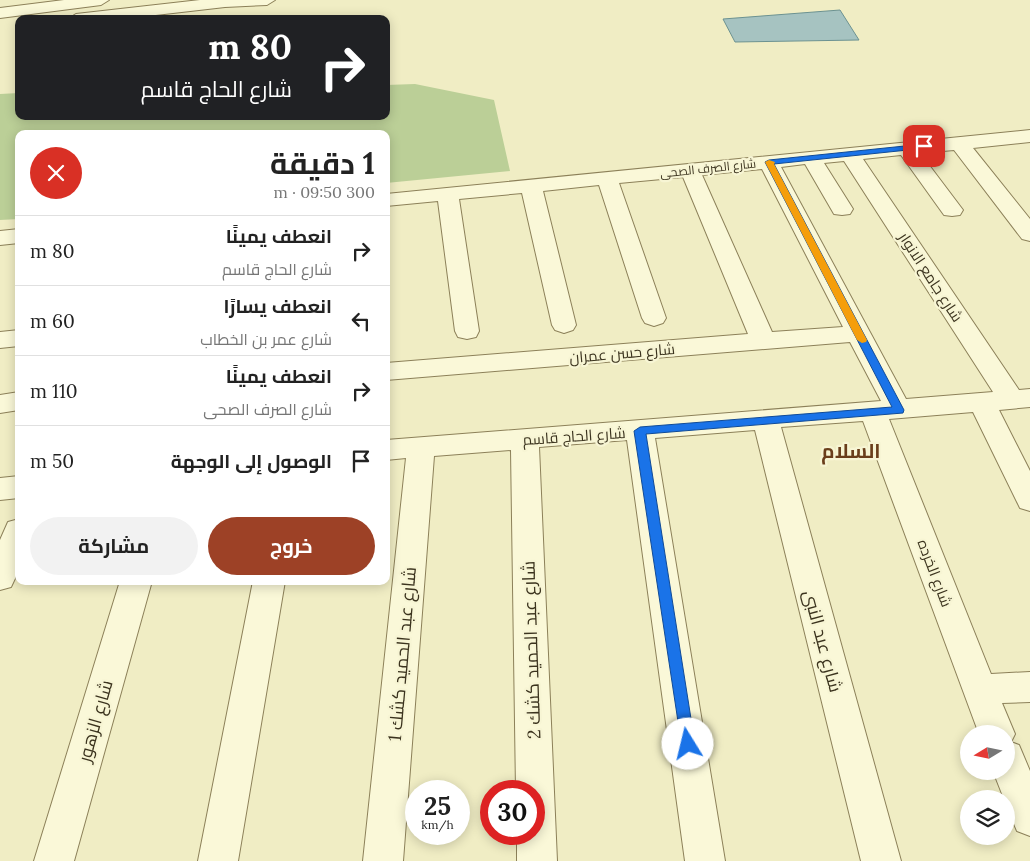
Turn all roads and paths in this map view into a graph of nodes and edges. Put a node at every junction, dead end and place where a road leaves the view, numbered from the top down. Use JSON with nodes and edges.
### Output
{"nodes":[{"id":1,"x":105,"y":0,"type":"edge"},
{"id":2,"x":267,"y":0,"type":"edge"},
{"id":3,"x":0,"y":13,"type":"edge"},
{"id":4,"x":111,"y":15,"type":"edge"},
{"id":5,"x":15,"y":26,"type":"edge"},
{"id":6,"x":0,"y":28,"type":"edge"},
{"id":7,"x":1030,"y":136,"type":"edge"},
{"id":8,"x":959,"y":143,"type":"junction"},
{"id":9,"x":906,"y":148,"type":"junction"},
{"id":10,"x":850,"y":155,"type":"junction"},
{"id":11,"x":811,"y":158,"type":"junction"},
{"id":12,"x":769,"y":162,"type":"junction"},
{"id":13,"x":690,"y":170,"type":"junction"},
{"id":14,"x":608,"y":178,"type":"junction"},
{"id":15,"x":531,"y":186,"type":"junction"},
{"id":16,"x":448,"y":194,"type":"junction"},
{"id":17,"x":390,"y":200,"type":"edge"},
{"id":18,"x":842,"y":209,"type":"dead end"},
{"id":19,"x":952,"y":210,"type":"dead end"},
{"id":20,"x":1030,"y":234,"type":"edge"},
{"id":21,"x":15,"y":236,"type":"edge"},
{"id":22,"x":0,"y":238,"type":"edge"},
{"id":23,"x":654,"y":318,"type":"dead end"},
{"id":24,"x":564,"y":324,"type":"dead end"},
{"id":25,"x":468,"y":331,"type":"dead end"},
{"id":26,"x":859,"y":334,"type":"junction"},
{"id":27,"x":15,"y":338,"type":"edge"},
{"id":28,"x":0,"y":340,"type":"edge"},
{"id":29,"x":763,"y":341,"type":"junction"},
{"id":30,"x":390,"y":372,"type":"edge"},
{"id":31,"x":1021,"y":399,"type":"edge"},
{"id":32,"x":15,"y":402,"type":"edge"},
{"id":33,"x":982,"y":403,"type":"junction"},
{"id":34,"x":0,"y":404,"type":"edge"},
{"id":35,"x":886,"y":411,"type":"junction"},
{"id":36,"x":766,"y":421,"type":"junction"},
{"id":37,"x":640,"y":431,"type":"junction"},
{"id":38,"x":525,"y":439,"type":"junction"},
{"id":39,"x":421,"y":448,"type":"junction"},
{"id":40,"x":390,"y":450,"type":"edge"},
{"id":41,"x":15,"y":487,"type":"edge"},
{"id":42,"x":0,"y":489,"type":"edge"},
{"id":43,"x":1030,"y":500,"type":"edge"},
{"id":44,"x":15,"y":540,"type":"edge"},
{"id":45,"x":0,"y":578,"type":"edge"},
{"id":46,"x":135,"y":585,"type":"edge"},
{"id":47,"x":268,"y":585,"type":"edge"},
{"id":48,"x":1030,"y":687,"type":"edge"},
{"id":49,"x":980,"y":690,"type":"junction"},
{"id":50,"x":994,"y":725,"type":"edge"},
{"id":51,"x":1015,"y":780,"type":"edge"},
{"id":52,"x":1030,"y":817,"type":"edge"},
{"id":53,"x":54,"y":861,"type":"edge"},
{"id":54,"x":218,"y":861,"type":"edge"},
{"id":55,"x":383,"y":861,"type":"edge"},
{"id":56,"x":537,"y":861,"type":"edge"},
{"id":57,"x":705,"y":861,"type":"edge"},
{"id":58,"x":881,"y":861,"type":"edge"}],
"edges":[{"from":1,"to":3,"type":"street"},
{"from":2,"to":4,"type":"street"},
{"from":5,"to":6,"type":"street"},
{"from":7,"to":8,"type":"street","name":"شارع الصرف الصحى"},
{"from":8,"to":9,"type":"street","name":"شارع الصرف الصحى"},
{"from":8,"to":20,"type":"street"},
{"from":9,"to":10,"type":"street","name":"شارع الصرف الصحى"},
{"from":9,"to":19,"type":"street"},
{"from":10,"to":11,"type":"street","name":"شارع الصرف الصحى"},
{"from":10,"to":31,"type":"street","name":"شارع جامع الانوار"},
{"from":11,"to":12,"type":"street","name":"شارع الصرف الصحى"},
{"from":11,"to":18,"type":"street"},
{"from":12,"to":13,"type":"street","name":"شارع الصرف الصحى"},
{"from":12,"to":26,"type":"street","name":"شارع الخرده"},
{"from":13,"to":14,"type":"street","name":"شارع الصرف الصحى"},
{"from":13,"to":29,"type":"street"},
{"from":14,"to":15,"type":"street","name":"شارع الصرف الصحى"},
{"from":14,"to":23,"type":"street"},
{"from":15,"to":16,"type":"street","name":"شارع الصرف الصحى"},
{"from":15,"to":24,"type":"street"},
{"from":16,"to":17,"type":"street","name":"شارع الصرف الصحى"},
{"from":16,"to":25,"type":"street"},
{"from":21,"to":22,"type":"street"},
{"from":26,"to":29,"type":"street","name":"شارع حسن عمران"},
{"from":26,"to":35,"type":"street","name":"شارع الخرده"},
{"from":27,"to":28,"type":"street"},
{"from":29,"to":30,"type":"street","name":"شارع حسن عمران"},
{"from":31,"to":33,"type":"street","name":"شارع الحاج قاسم"},
{"from":32,"to":34,"type":"street"},
{"from":33,"to":35,"type":"street","name":"شارع الحاج قاسم"},
{"from":33,"to":43,"type":"street"},
{"from":35,"to":36,"type":"street","name":"شارع الحاج قاسم"},
{"from":35,"to":49,"type":"street","name":"شارع الخرده"},
{"from":36,"to":37,"type":"street","name":"شارع الحاج قاسم"},
{"from":36,"to":58,"type":"street","name":"شارع عبد النبى"},
{"from":37,"to":38,"type":"street","name":"شارع الحاج قاسم"},
{"from":37,"to":57,"type":"street"},
{"from":38,"to":39,"type":"street","name":"شارع الحاج قاسم"},
{"from":38,"to":56,"type":"street","name":"شارع عبد الحميد كشك 2"},
{"from":39,"to":40,"type":"street","name":"شارع الحاج قاسم"},
{"from":39,"to":55,"type":"street","name":"شارع عبد الحميد كشك 1"},
{"from":41,"to":42,"type":"street"},
{"from":44,"to":45,"type":"street"},
{"from":46,"to":53,"type":"street","name":"شارع الزهور"},
{"from":47,"to":54,"type":"street"},
{"from":48,"to":49,"type":"street"},
{"from":49,"to":50,"type":"street","name":"شارع الخرده"},
{"from":51,"to":52,"type":"street"}]}
